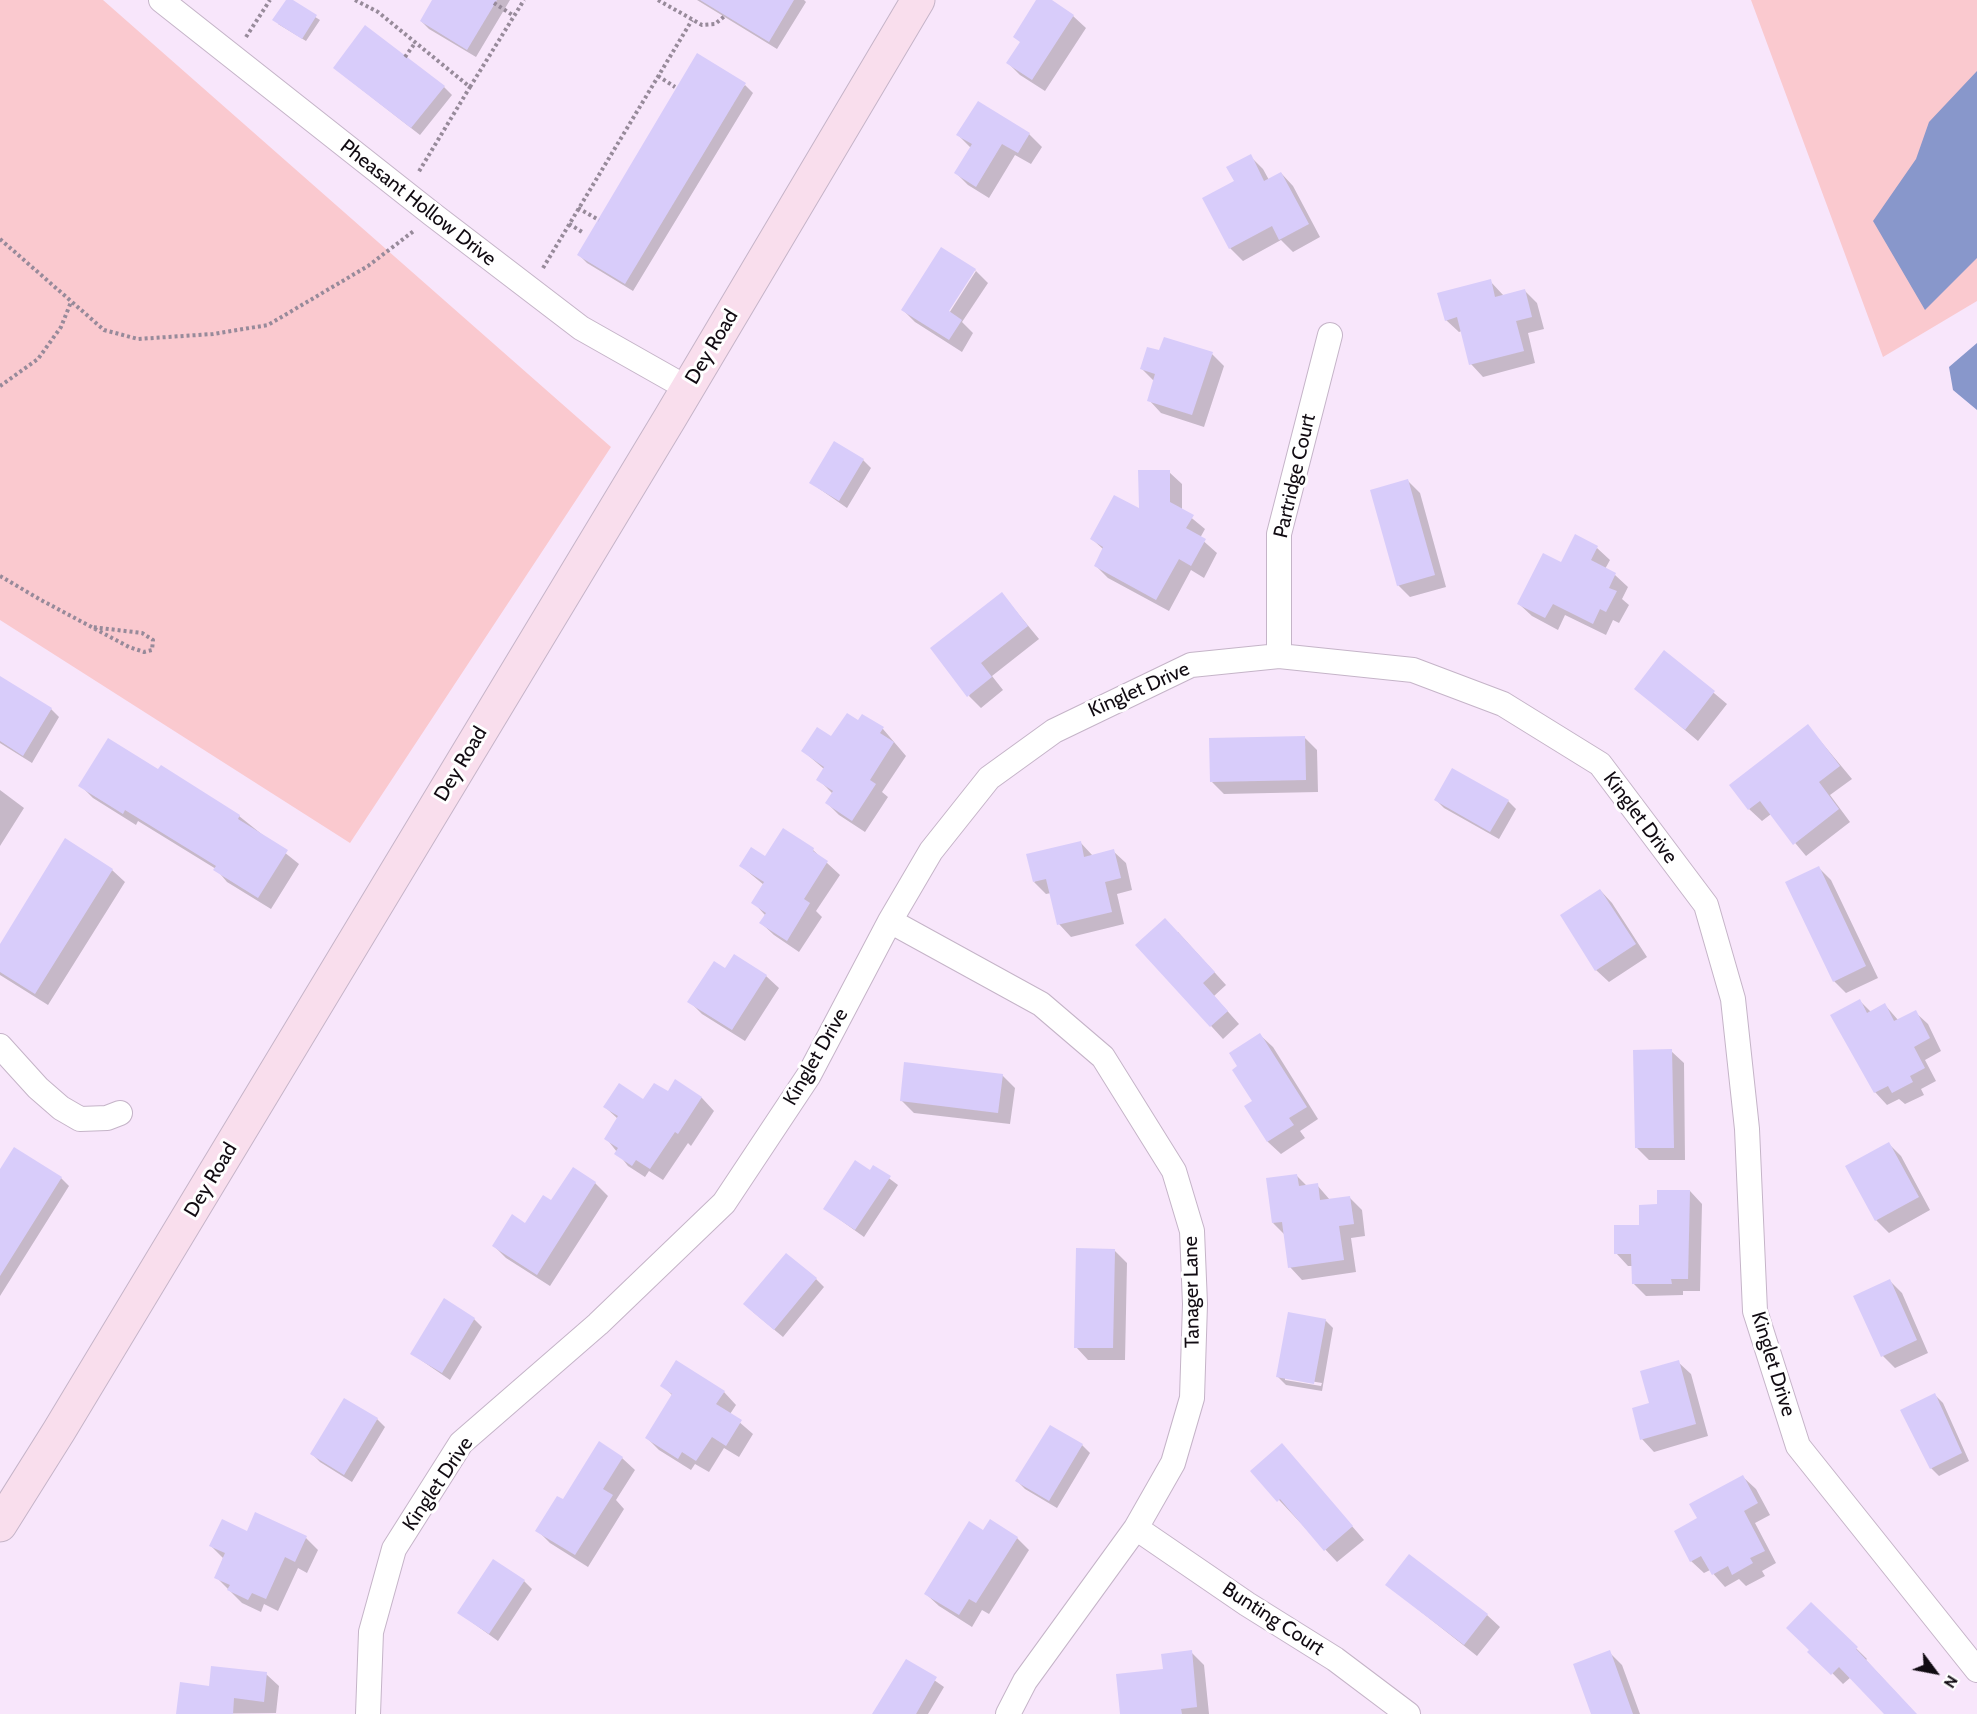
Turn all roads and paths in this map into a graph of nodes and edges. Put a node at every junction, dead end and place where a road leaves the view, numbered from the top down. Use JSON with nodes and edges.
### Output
{"nodes":[{"id":1,"x":161,"y":0,"type":"edge"},
{"id":2,"x":270,"y":0,"type":"edge"},
{"id":3,"x":356,"y":0,"type":"edge"},
{"id":4,"x":524,"y":0,"type":"edge"},
{"id":5,"x":658,"y":0,"type":"edge"},
{"id":6,"x":918,"y":0,"type":"edge"},
{"id":7,"x":494,"y":3,"type":"dead end"},
{"id":8,"x":726,"y":15,"type":"dead end"},
{"id":9,"x":514,"y":16,"type":"junction"},
{"id":10,"x":692,"y":20,"type":"junction"},
{"id":11,"x":416,"y":43,"type":"junction"},
{"id":12,"x":405,"y":57,"type":"dead end"},
{"id":13,"x":232,"y":58,"type":"junction"},
{"id":14,"x":658,"y":76,"type":"junction"},
{"id":15,"x":470,"y":87,"type":"junction"},
{"id":16,"x":675,"y":87,"type":"dead end"},
{"id":17,"x":406,"y":194,"type":"junction"},
{"id":18,"x":578,"y":208,"type":"junction"},
{"id":19,"x":432,"y":214,"type":"junction"},
{"id":20,"x":599,"y":220,"type":"dead end"},
{"id":21,"x":569,"y":224,"type":"junction"},
{"id":22,"x":584,"y":232,"type":"dead end"},
{"id":23,"x":0,"y":239,"type":"edge"},
{"id":24,"x":530,"y":289,"type":"junction"},
{"id":25,"x":72,"y":302,"type":"junction"},
{"id":26,"x":1330,"y":335,"type":"dead end"},
{"id":27,"x":0,"y":386,"type":"edge"},
{"id":28,"x":687,"y":388,"type":"junction"},
{"id":29,"x":0,"y":576,"type":"edge"},
{"id":30,"x":93,"y":627,"type":"junction"},
{"id":31,"x":1279,"y":656,"type":"junction"},
{"id":32,"x":890,"y":921,"type":"junction"},
{"id":33,"x":0,"y":1046,"type":"edge"},
{"id":34,"x":120,"y":1113,"type":"dead end"},
{"id":35,"x":0,"y":1525,"type":"edge"},
{"id":36,"x":1136,"y":1528,"type":"junction"},
{"id":37,"x":1977,"y":1670,"type":"edge"},
{"id":38,"x":368,"y":1714,"type":"edge"},
{"id":39,"x":1008,"y":1714,"type":"edge"},
{"id":40,"x":1408,"y":1714,"type":"edge"}],
"edges":[{"from":1,"to":13,"type":"street","name":"Pheasant Hollow Drive"},
{"from":2,"to":13,"type":"path"},
{"from":3,"to":11,"type":"path"},
{"from":4,"to":9,"type":"path"},
{"from":5,"to":10,"type":"path"},
{"from":6,"to":28,"type":"main road","name":"Dey Road"},
{"from":7,"to":9,"type":"path"},
{"from":8,"to":10,"type":"path"},
{"from":9,"to":15,"type":"path"},
{"from":10,"to":14,"type":"path"},
{"from":11,"to":12,"type":"path"},
{"from":11,"to":15,"type":"path"},
{"from":13,"to":17,"type":"street","name":"Pheasant Hollow Drive"},
{"from":14,"to":16,"type":"path"},
{"from":14,"to":18,"type":"path"},
{"from":15,"to":17,"type":"path"},
{"from":17,"to":19,"type":"street","name":"Pheasant Hollow Drive"},
{"from":18,"to":20,"type":"path"},
{"from":18,"to":21,"type":"path"},
{"from":19,"to":24,"type":"street","name":"Pheasant Hollow Drive"},
{"from":19,"to":25,"type":"path"},
{"from":21,"to":22,"type":"path"},
{"from":21,"to":24,"type":"path"},
{"from":23,"to":25,"type":"path"},
{"from":24,"to":28,"type":"street","name":"Pheasant Hollow Drive"},
{"from":25,"to":27,"type":"path"},
{"from":26,"to":31,"type":"street","name":"Partridge Court"},
{"from":28,"to":35,"type":"main road","name":"Dey Road"},
{"from":29,"to":30,"type":"path"},
{"from":30,"to":30,"type":"path"},
{"from":31,"to":32,"type":"street","name":"Kinglet Drive"},
{"from":31,"to":37,"type":"street","name":"Kinglet Drive"},
{"from":32,"to":36,"type":"street","name":"Tanager Lane"},
{"from":32,"to":38,"type":"street","name":"Kinglet Drive"},
{"from":33,"to":34,"type":"street"},
{"from":36,"to":39,"type":"street","name":"Tanager Lane"},
{"from":36,"to":40,"type":"street","name":"Bunting Court"}]}
